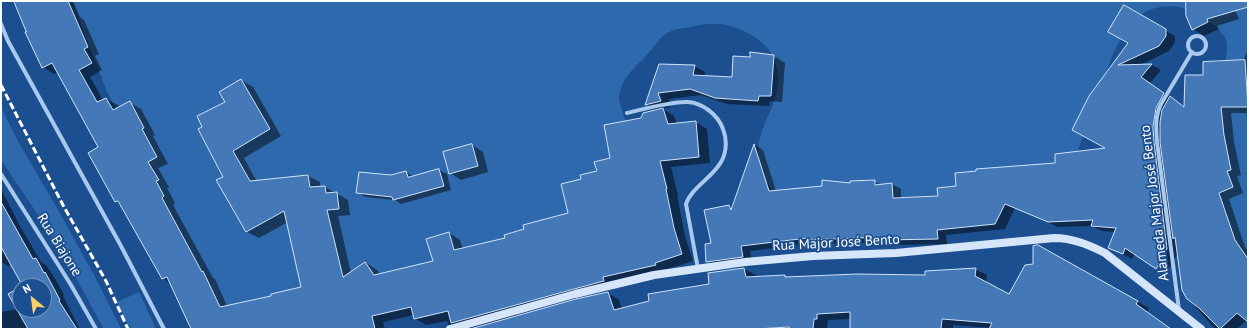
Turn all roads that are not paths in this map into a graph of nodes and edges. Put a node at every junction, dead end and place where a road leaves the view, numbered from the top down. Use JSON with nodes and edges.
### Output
{"nodes":[{"id":1,"x":1,"y":24,"type":"edge"},
{"id":2,"x":1192,"y":52,"type":"junction"},
{"id":3,"x":627,"y":112,"type":"dead end"},
{"id":4,"x":1,"y":174,"type":"edge"},
{"id":5,"x":698,"y":269,"type":"junction"},
{"id":6,"x":1179,"y":312,"type":"junction"},
{"id":7,"x":96,"y":329,"type":"edge"},
{"id":8,"x":164,"y":329,"type":"edge"},
{"id":9,"x":450,"y":329,"type":"edge"},
{"id":10,"x":1201,"y":329,"type":"edge"}],
"edges":[{"from":1,"to":8,"type":"street"},
{"from":2,"to":2,"type":"street"},
{"from":2,"to":6,"type":"street","name":"Alameda Major José Bento"},
{"from":3,"to":5,"type":"street"},
{"from":4,"to":7,"type":"street","name":"Rua Biajone"},
{"from":5,"to":6,"type":"street","name":"Rua Major José Bento"},
{"from":5,"to":9,"type":"street","name":"Rua Major José Bento"},
{"from":6,"to":10,"type":"street","name":"Rua Major José Bento"}]}
